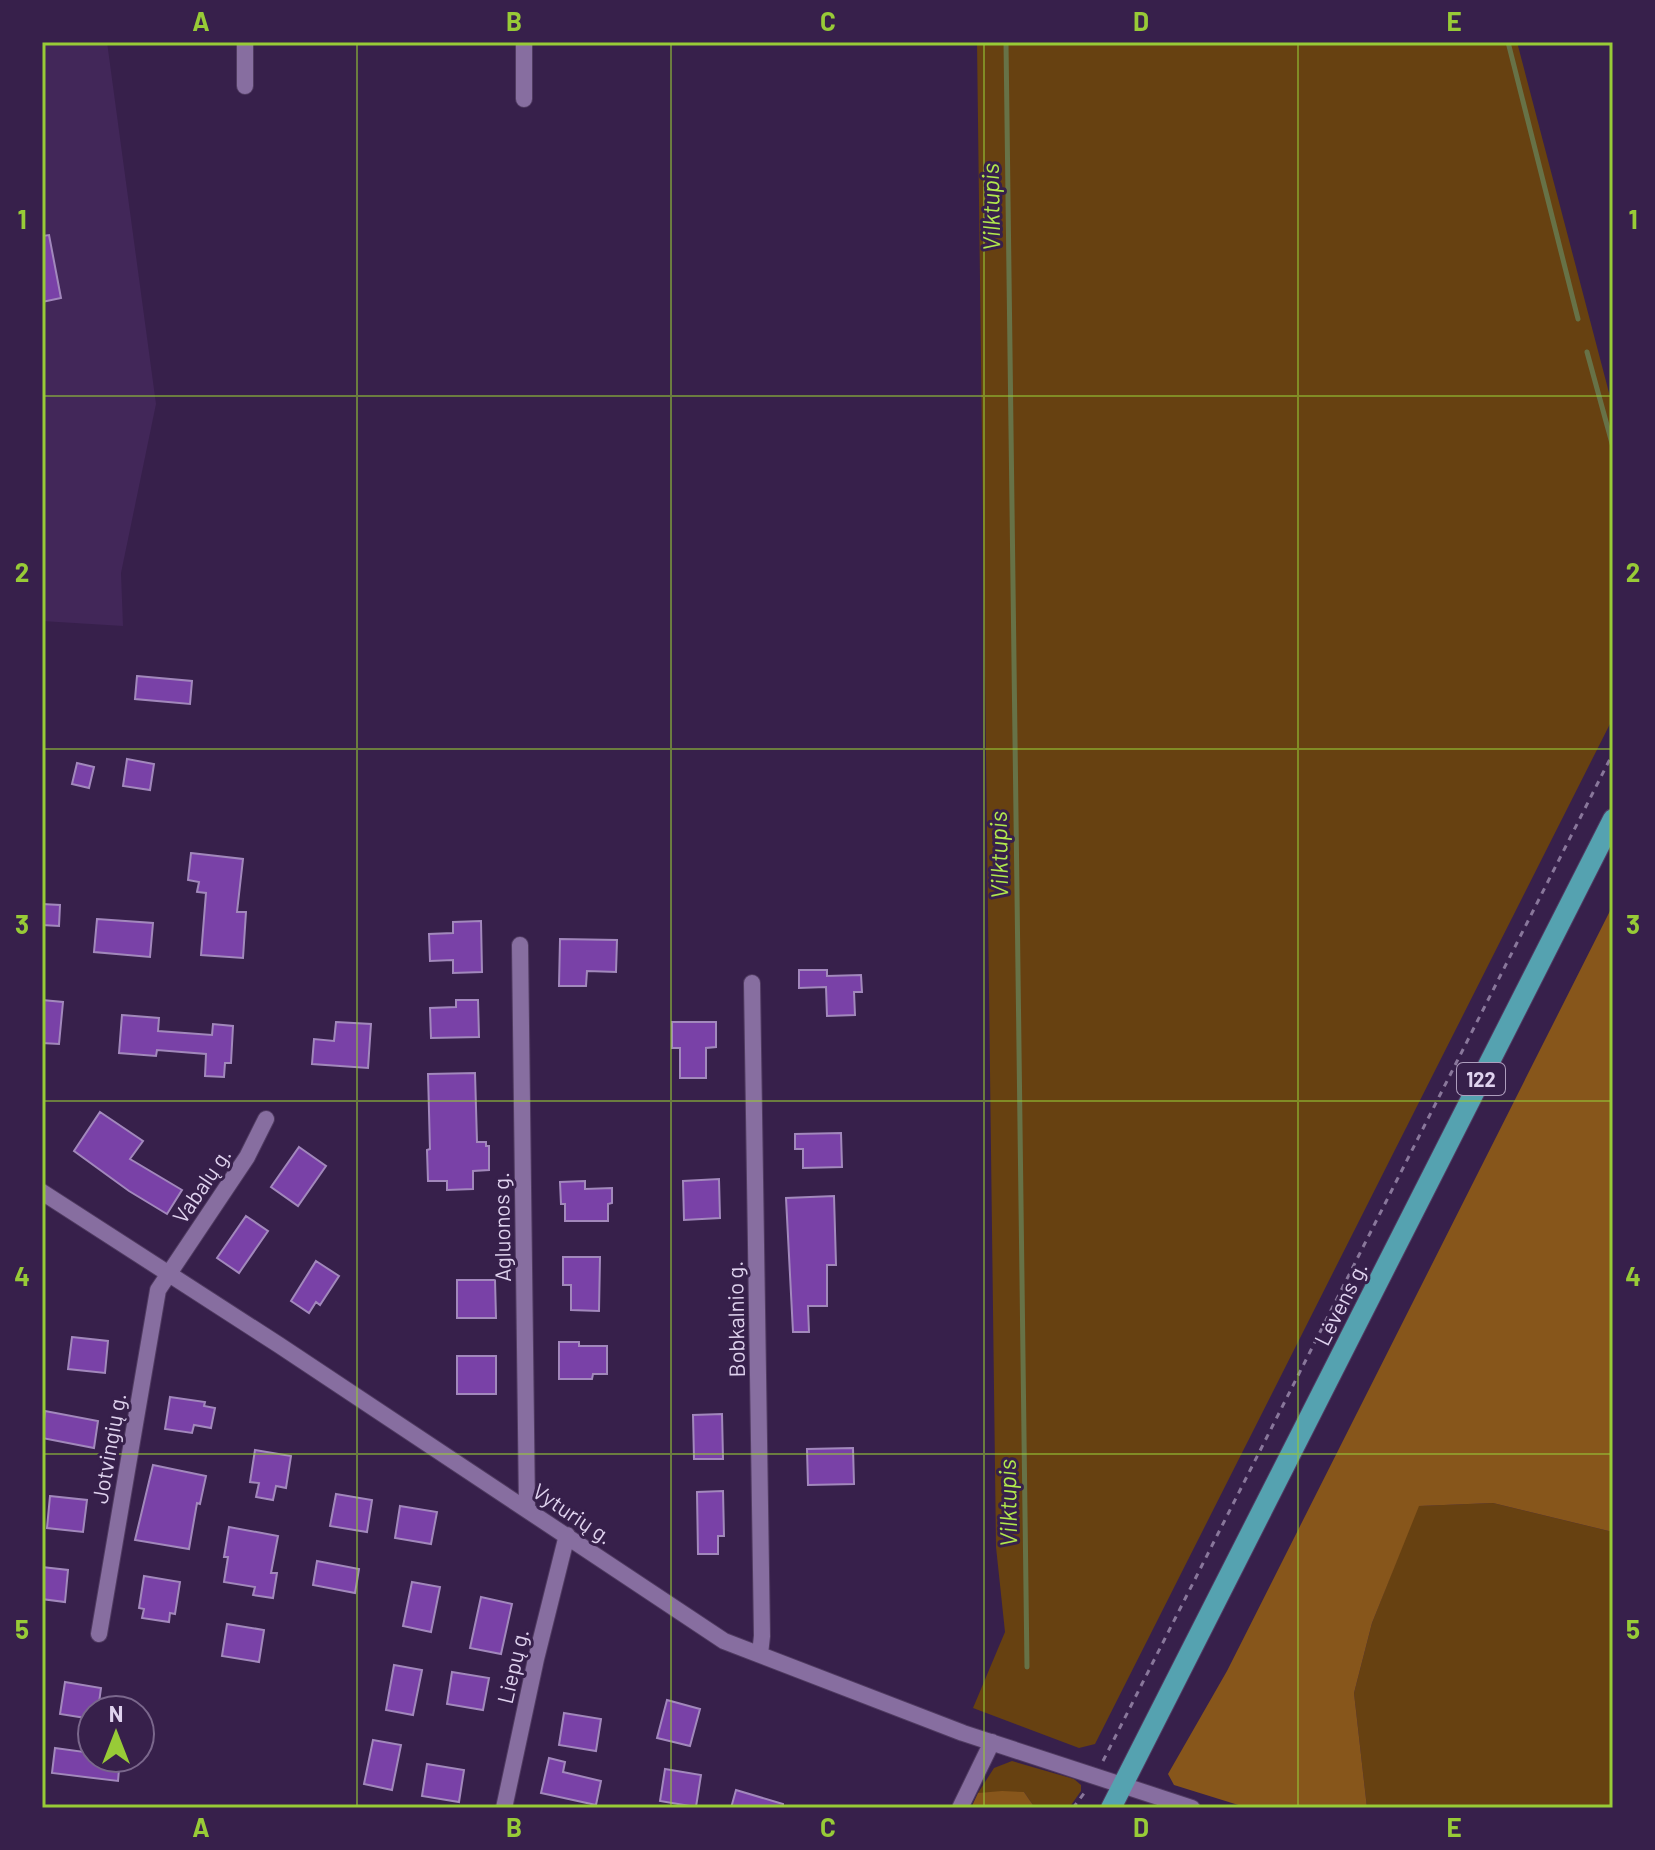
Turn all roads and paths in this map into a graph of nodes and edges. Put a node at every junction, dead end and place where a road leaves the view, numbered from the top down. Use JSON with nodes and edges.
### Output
{"nodes":[{"id":1,"x":245,"y":42,"type":"edge"},
{"id":2,"x":524,"y":42,"type":"edge"},
{"id":3,"x":245,"y":86,"type":"dead end"},
{"id":4,"x":524,"y":99,"type":"dead end"},
{"id":5,"x":1613,"y":753,"type":"edge"},
{"id":6,"x":1613,"y":819,"type":"edge"},
{"id":7,"x":520,"y":945,"type":"dead end"},
{"id":8,"x":752,"y":983,"type":"dead end"},
{"id":9,"x":266,"y":1119,"type":"dead end"},
{"id":10,"x":42,"y":1192,"type":"edge"},
{"id":11,"x":168,"y":1273,"type":"junction"},
{"id":12,"x":527,"y":1508,"type":"junction"},
{"id":13,"x":567,"y":1535,"type":"junction"},
{"id":14,"x":99,"y":1634,"type":"dead end"},
{"id":15,"x":760,"y":1654,"type":"junction"},
{"id":16,"x":992,"y":1742,"type":"junction"},
{"id":17,"x":1096,"y":1777,"type":"junction"},
{"id":18,"x":1121,"y":1787,"type":"junction"},
{"id":19,"x":504,"y":1808,"type":"edge"},
{"id":20,"x":960,"y":1808,"type":"edge"},
{"id":21,"x":1111,"y":1808,"type":"edge"},
{"id":22,"x":1192,"y":1808,"type":"edge"}],
"edges":[{"from":1,"to":3,"type":"street"},
{"from":2,"to":4,"type":"street"},
{"from":5,"to":17,"type":"path"},
{"from":6,"to":18,"type":"main road","name":"Lėvens g.","number":"122"},
{"from":7,"to":12,"type":"street","name":"Agluonos g."},
{"from":8,"to":15,"type":"street","name":"Bobkalnio g."},
{"from":9,"to":11,"type":"street","name":"Vabalų g."},
{"from":10,"to":11,"type":"street","name":"Vyturių g."},
{"from":11,"to":12,"type":"street","name":"Vyturių g."},
{"from":11,"to":14,"type":"street","name":"Jotvingių g."},
{"from":12,"to":13,"type":"street","name":"Vyturių g."},
{"from":13,"to":15,"type":"street","name":"Vyturių g."},
{"from":13,"to":19,"type":"street","name":"Liepų g."},
{"from":15,"to":16,"type":"street","name":"Vyturių g."},
{"from":16,"to":17,"type":"street","name":"Vyturių g."},
{"from":16,"to":20,"type":"street"},
{"from":17,"to":18,"type":"street","name":"Vyturių g."},
{"from":18,"to":21,"type":"main road","name":"Lėvens g.","number":"122"},
{"from":18,"to":22,"type":"street","name":"Vyturių g."}]}
